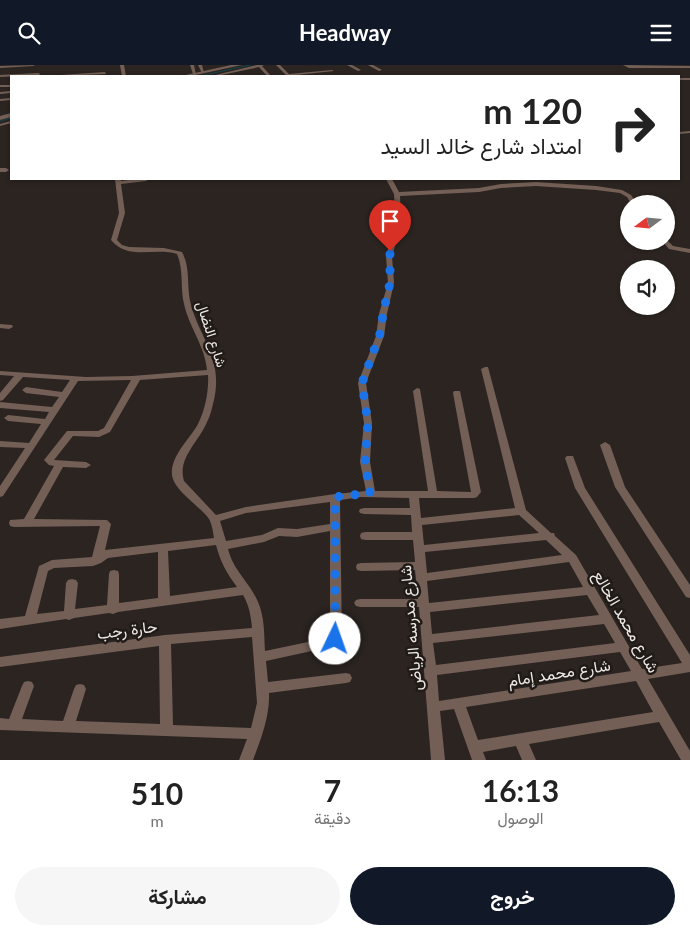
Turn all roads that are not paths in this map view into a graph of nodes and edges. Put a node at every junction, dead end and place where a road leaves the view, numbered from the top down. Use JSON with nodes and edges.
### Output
{"nodes":[{"id":1,"x":33,"y":65,"type":"edge"},
{"id":2,"x":58,"y":65,"type":"edge"},
{"id":3,"x":71,"y":65,"type":"edge"},
{"id":4,"x":104,"y":65,"type":"edge"},
{"id":5,"x":192,"y":65,"type":"edge"},
{"id":6,"x":200,"y":65,"type":"edge"},
{"id":7,"x":261,"y":65,"type":"edge"},
{"id":8,"x":279,"y":65,"type":"edge"},
{"id":9,"x":288,"y":65,"type":"edge"},
{"id":10,"x":349,"y":65,"type":"edge"},
{"id":11,"x":370,"y":65,"type":"edge"},
{"id":12,"x":625,"y":65,"type":"edge"},
{"id":13,"x":322,"y":67,"type":"dead end"},
{"id":14,"x":690,"y":67,"type":"edge"},
{"id":15,"x":1,"y":68,"type":"edge"},
{"id":16,"x":238,"y":68,"type":"edge"},
{"id":17,"x":284,"y":70,"type":"junction"},
{"id":18,"x":358,"y":70,"type":"dead end"},
{"id":19,"x":380,"y":70,"type":"dead end"},
{"id":20,"x":332,"y":71,"type":"dead end"},
{"id":21,"x":203,"y":72,"type":"junction"},
{"id":22,"x":39,"y":73,"type":"dead end"},
{"id":23,"x":195,"y":74,"type":"junction"},
{"id":24,"x":13,"y":75,"type":"edge"},
{"id":25,"x":105,"y":75,"type":"edge"},
{"id":26,"x":190,"y":75,"type":"edge"},
{"id":27,"x":222,"y":75,"type":"edge"},
{"id":28,"x":289,"y":75,"type":"edge"},
{"id":29,"x":132,"y":180,"type":"edge"},
{"id":30,"x":390,"y":180,"type":"edge"},
{"id":31,"x":118,"y":181,"type":"edge"},
{"id":32,"x":397,"y":193,"type":"junction"},
{"id":33,"x":628,"y":195,"type":"edge"},
{"id":34,"x":675,"y":249,"type":"edge"},
{"id":35,"x":690,"y":251,"type":"edge"},
{"id":36,"x":484,"y":369,"type":"dead end"},
{"id":37,"x":212,"y":372,"type":"junction"},
{"id":38,"x":0,"y":373,"type":"edge"},
{"id":39,"x":21,"y":374,"type":"junction"},
{"id":40,"x":76,"y":378,"type":"junction"},
{"id":41,"x":137,"y":378,"type":"junction"},
{"id":42,"x":26,"y":390,"type":"dead end"},
{"id":43,"x":417,"y":391,"type":"dead end"},
{"id":44,"x":458,"y":393,"type":"dead end"},
{"id":45,"x":65,"y":395,"type":"junction"},
{"id":46,"x":0,"y":398,"type":"edge"},
{"id":47,"x":0,"y":405,"type":"edge"},
{"id":48,"x":54,"y":410,"type":"junction"},
{"id":49,"x":8,"y":418,"type":"dead end"},
{"id":50,"x":47,"y":422,"type":"junction"},
{"id":51,"x":0,"y":443,"type":"edge"},
{"id":52,"x":605,"y":445,"type":"dead end"},
{"id":53,"x":31,"y":446,"type":"junction"},
{"id":54,"x":570,"y":458,"type":"dead end"},
{"id":55,"x":60,"y":463,"type":"junction"},
{"id":56,"x":86,"y":465,"type":"dead end"},
{"id":57,"x":370,"y":493,"type":"junction"},
{"id":58,"x":0,"y":494,"type":"edge"},
{"id":59,"x":414,"y":494,"type":"junction"},
{"id":60,"x":433,"y":495,"type":"junction"},
{"id":61,"x":335,"y":497,"type":"junction"},
{"id":62,"x":364,"y":511,"type":"dead end"},
{"id":63,"x":521,"y":511,"type":"junction"},
{"id":64,"x":416,"y":517,"type":"junction"},
{"id":65,"x":214,"y":519,"type":"junction"},
{"id":66,"x":14,"y":523,"type":"dead end"},
{"id":67,"x":27,"y":523,"type":"junction"},
{"id":68,"x":335,"y":527,"type":"junction"},
{"id":69,"x":364,"y":536,"type":"dead end"},
{"id":70,"x":418,"y":536,"type":"junction"},
{"id":71,"x":550,"y":536,"type":"junction"},
{"id":72,"x":221,"y":544,"type":"junction"},
{"id":73,"x":163,"y":548,"type":"junction"},
{"id":74,"x":419,"y":549,"type":"junction"},
{"id":75,"x":572,"y":558,"type":"junction"},
{"id":76,"x":97,"y":561,"type":"junction"},
{"id":77,"x":361,"y":567,"type":"dead end"},
{"id":78,"x":421,"y":572,"type":"junction"},
{"id":79,"x":114,"y":574,"type":"dead end"},
{"id":80,"x":72,"y":583,"type":"dead end"},
{"id":81,"x":246,"y":590,"type":"junction"},
{"id":82,"x":591,"y":590,"type":"junction"},
{"id":83,"x":690,"y":594,"type":"edge"},
{"id":84,"x":164,"y":602,"type":"junction"},
{"id":85,"x":360,"y":603,"type":"dead end"},
{"id":86,"x":424,"y":605,"type":"junction"},
{"id":87,"x":113,"y":610,"type":"junction"},
{"id":88,"x":69,"y":616,"type":"junction"},
{"id":89,"x":607,"y":619,"type":"junction"},
{"id":90,"x":30,"y":621,"type":"junction"},
{"id":91,"x":0,"y":624,"type":"edge"},
{"id":92,"x":259,"y":632,"type":"junction"},
{"id":93,"x":427,"y":639,"type":"junction"},
{"id":94,"x":165,"y":640,"type":"junction"},
{"id":95,"x":622,"y":647,"type":"junction"},
{"id":96,"x":262,"y":657,"type":"junction"},
{"id":97,"x":0,"y":662,"type":"edge"},
{"id":98,"x":690,"y":666,"type":"edge"},
{"id":99,"x":430,"y":671,"type":"junction"},
{"id":100,"x":640,"y":676,"type":"junction"},
{"id":101,"x":346,"y":678,"type":"dead end"},
{"id":102,"x":28,"y":686,"type":"dead end"},
{"id":103,"x":264,"y":687,"type":"junction"},
{"id":104,"x":80,"y":689,"type":"dead end"},
{"id":105,"x":458,"y":703,"type":"junction"},
{"id":106,"x":433,"y":707,"type":"junction"},
{"id":107,"x":661,"y":716,"type":"junction"},
{"id":108,"x":0,"y":724,"type":"edge"},
{"id":109,"x":14,"y":724,"type":"junction"},
{"id":110,"x":68,"y":727,"type":"junction"},
{"id":111,"x":167,"y":731,"type":"junction"},
{"id":112,"x":256,"y":734,"type":"junction"},
{"id":113,"x":520,"y":739,"type":"junction"},
{"id":114,"x":475,"y":747,"type":"junction"},
{"id":115,"x":246,"y":760,"type":"edge"},
{"id":116,"x":438,"y":760,"type":"edge"},
{"id":117,"x":480,"y":760,"type":"edge"},
{"id":118,"x":529,"y":760,"type":"edge"},
{"id":119,"x":688,"y":760,"type":"edge"}],
"edges":[{"from":1,"to":15,"type":"street"},
{"from":2,"to":3,"type":"street"},
{"from":4,"to":25,"type":"street"},
{"from":5,"to":23,"type":"street"},
{"from":6,"to":21,"type":"street"},
{"from":7,"to":16,"type":"street"},
{"from":8,"to":9,"type":"street"},
{"from":8,"to":17,"type":"street"},
{"from":10,"to":18,"type":"street"},
{"from":11,"to":19,"type":"street"},
{"from":12,"to":14,"type":"street"},
{"from":13,"to":17,"type":"street"},
{"from":16,"to":21,"type":"street"},
{"from":16,"to":27,"type":"street"},
{"from":17,"to":28,"type":"street"},
{"from":20,"to":28,"type":"street"},
{"from":21,"to":23,"type":"street"},
{"from":22,"to":24,"type":"street"},
{"from":23,"to":26,"type":"street"},
{"from":29,"to":31,"type":"street"},
{"from":30,"to":32,"type":"street"},
{"from":31,"to":37,"type":"street","name":"شارع النضال"},
{"from":32,"to":33,"type":"street"},
{"from":32,"to":57,"type":"street"},
{"from":34,"to":35,"type":"street"},
{"from":36,"to":63,"type":"street"},
{"from":37,"to":41,"type":"street"},
{"from":37,"to":65,"type":"street","name":"شارع النضال"},
{"from":38,"to":39,"type":"street"},
{"from":39,"to":40,"type":"street"},
{"from":39,"to":46,"type":"street"},
{"from":40,"to":41,"type":"street"},
{"from":40,"to":45,"type":"street"},
{"from":41,"to":55,"type":"street"},
{"from":42,"to":45,"type":"street"},
{"from":43,"to":60,"type":"street"},
{"from":44,"to":60,"type":"street"},
{"from":45,"to":48,"type":"street"},
{"from":47,"to":48,"type":"street"},
{"from":48,"to":50,"type":"street"},
{"from":49,"to":50,"type":"street"},
{"from":50,"to":53,"type":"street"},
{"from":51,"to":53,"type":"street"},
{"from":52,"to":83,"type":"street"},
{"from":53,"to":58,"type":"street"},
{"from":54,"to":98,"type":"street"},
{"from":55,"to":56,"type":"street"},
{"from":55,"to":67,"type":"street"},
{"from":57,"to":59,"type":"street"},
{"from":57,"to":61,"type":"street"},
{"from":59,"to":60,"type":"street"},
{"from":59,"to":64,"type":"street","name":"شارع مدرسه الرياض"},
{"from":61,"to":65,"type":"street"},
{"from":61,"to":68,"type":"street"},
{"from":62,"to":64,"type":"street"},
{"from":63,"to":64,"type":"street"},
{"from":63,"to":71,"type":"street","name":"شارع محمد الخالع"},
{"from":64,"to":70,"type":"street","name":"شارع مدرسه الرياض"},
{"from":65,"to":72,"type":"street","name":"شارع النضال"},
{"from":66,"to":67,"type":"street"},
{"from":67,"to":76,"type":"street"},
{"from":68,"to":72,"type":"street"},
{"from":68,"to":96,"type":"street"},
{"from":69,"to":70,"type":"street"},
{"from":70,"to":74,"type":"street","name":"شارع مدرسه الرياض"},
{"from":71,"to":74,"type":"street"},
{"from":71,"to":75,"type":"street","name":"شارع محمد الخالع"},
{"from":72,"to":73,"type":"street"},
{"from":72,"to":81,"type":"street","name":"شارع النضال"},
{"from":73,"to":76,"type":"street"},
{"from":73,"to":84,"type":"street"},
{"from":74,"to":78,"type":"street","name":"شارع مدرسه الرياض"},
{"from":75,"to":78,"type":"street"},
{"from":75,"to":82,"type":"street","name":"شارع محمد الخالع"},
{"from":76,"to":90,"type":"street"},
{"from":77,"to":78,"type":"street"},
{"from":78,"to":86,"type":"street","name":"شارع مدرسه الرياض"},
{"from":79,"to":87,"type":"street"},
{"from":80,"to":88,"type":"street"},
{"from":81,"to":84,"type":"street"},
{"from":81,"to":92,"type":"street","name":"شارع النضال"},
{"from":82,"to":86,"type":"street"},
{"from":82,"to":89,"type":"street","name":"شارع محمد الخالع"},
{"from":84,"to":87,"type":"street"},
{"from":85,"to":86,"type":"street"},
{"from":86,"to":93,"type":"street","name":"شارع مدرسه الرياض"},
{"from":87,"to":88,"type":"street"},
{"from":88,"to":90,"type":"street"},
{"from":89,"to":93,"type":"street"},
{"from":89,"to":95,"type":"street","name":"شارع محمد الخالع"},
{"from":90,"to":91,"type":"street"},
{"from":92,"to":94,"type":"street","name":"حارة رجب"},
{"from":92,"to":96,"type":"street","name":"شارع النضال"},
{"from":93,"to":99,"type":"street","name":"شارع مدرسه الرياض"},
{"from":94,"to":97,"type":"street","name":"حارة رجب"},
{"from":94,"to":111,"type":"street"},
{"from":95,"to":99,"type":"street"},
{"from":95,"to":100,"type":"street","name":"شارع محمد الخالع"},
{"from":96,"to":103,"type":"street","name":"شارع النضال"},
{"from":98,"to":100,"type":"street","name":"شارع محمد إمام"},
{"from":99,"to":106,"type":"street","name":"شارع مدرسه الرياض"},
{"from":100,"to":105,"type":"street","name":"شارع محمد إمام"},
{"from":100,"to":107,"type":"street","name":"شارع محمد الخالع"},
{"from":101,"to":103,"type":"street"},
{"from":102,"to":109,"type":"street"},
{"from":103,"to":112,"type":"street","name":"شارع النضال"},
{"from":104,"to":110,"type":"street"},
{"from":105,"to":106,"type":"street","name":"شارع محمد إمام"},
{"from":105,"to":114,"type":"street"},
{"from":106,"to":116,"type":"street","name":"شارع مدرسه الرياض"},
{"from":107,"to":113,"type":"street"},
{"from":107,"to":119,"type":"street","name":"شارع محمد الخالع"},
{"from":108,"to":109,"type":"street"},
{"from":109,"to":110,"type":"street"},
{"from":110,"to":111,"type":"street"},
{"from":111,"to":112,"type":"street"},
{"from":112,"to":115,"type":"street","name":"شارع النضال"},
{"from":113,"to":114,"type":"street"},
{"from":113,"to":118,"type":"street"},
{"from":114,"to":117,"type":"street"}]}
